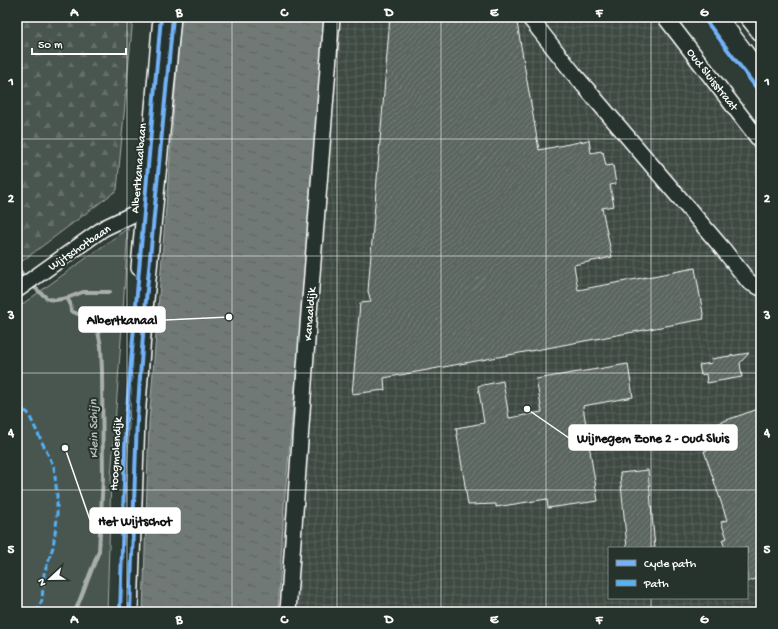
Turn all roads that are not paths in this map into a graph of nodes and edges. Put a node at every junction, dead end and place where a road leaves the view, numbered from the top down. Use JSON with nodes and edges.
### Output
{"nodes":[{"id":1,"x":162,"y":17,"type":"edge"},
{"id":2,"x":173,"y":17,"type":"edge"},
{"id":3,"x":332,"y":17,"type":"edge"},
{"id":4,"x":529,"y":17,"type":"edge"},
{"id":5,"x":665,"y":17,"type":"edge"},
{"id":6,"x":717,"y":17,"type":"edge"},
{"id":7,"x":749,"y":17,"type":"edge"},
{"id":8,"x":761,"y":32,"type":"edge"},
{"id":9,"x":761,"y":75,"type":"edge"},
{"id":10,"x":761,"y":142,"type":"edge"},
{"id":11,"x":144,"y":209,"type":"junction"},
{"id":12,"x":761,"y":288,"type":"edge"},
{"id":13,"x":17,"y":290,"type":"edge"},
{"id":14,"x":134,"y":321,"type":"joint"},
{"id":15,"x":120,"y":612,"type":"edge"},
{"id":16,"x":130,"y":612,"type":"edge"},
{"id":17,"x":288,"y":612,"type":"edge"}],
"edges":[{"from":1,"to":11,"type":"street","name":"Albertkanaalbaan"},
{"from":2,"to":16,"type":"street"},
{"from":3,"to":17,"type":"street","name":"Kanaaldijk"},
{"from":4,"to":12,"type":"street"},
{"from":5,"to":10,"type":"street","name":"Oud Sluisstraat"},
{"from":6,"to":9,"type":"main road"},
{"from":7,"to":8,"type":"main road"},
{"from":11,"to":13,"type":"street","name":"Wijtschotbaan"},
{"from":11,"to":14,"type":"street","name":"Albertkanaalbaan"},
{"from":14,"to":15,"type":"street","name":"Hoogmolendijk"}]}
